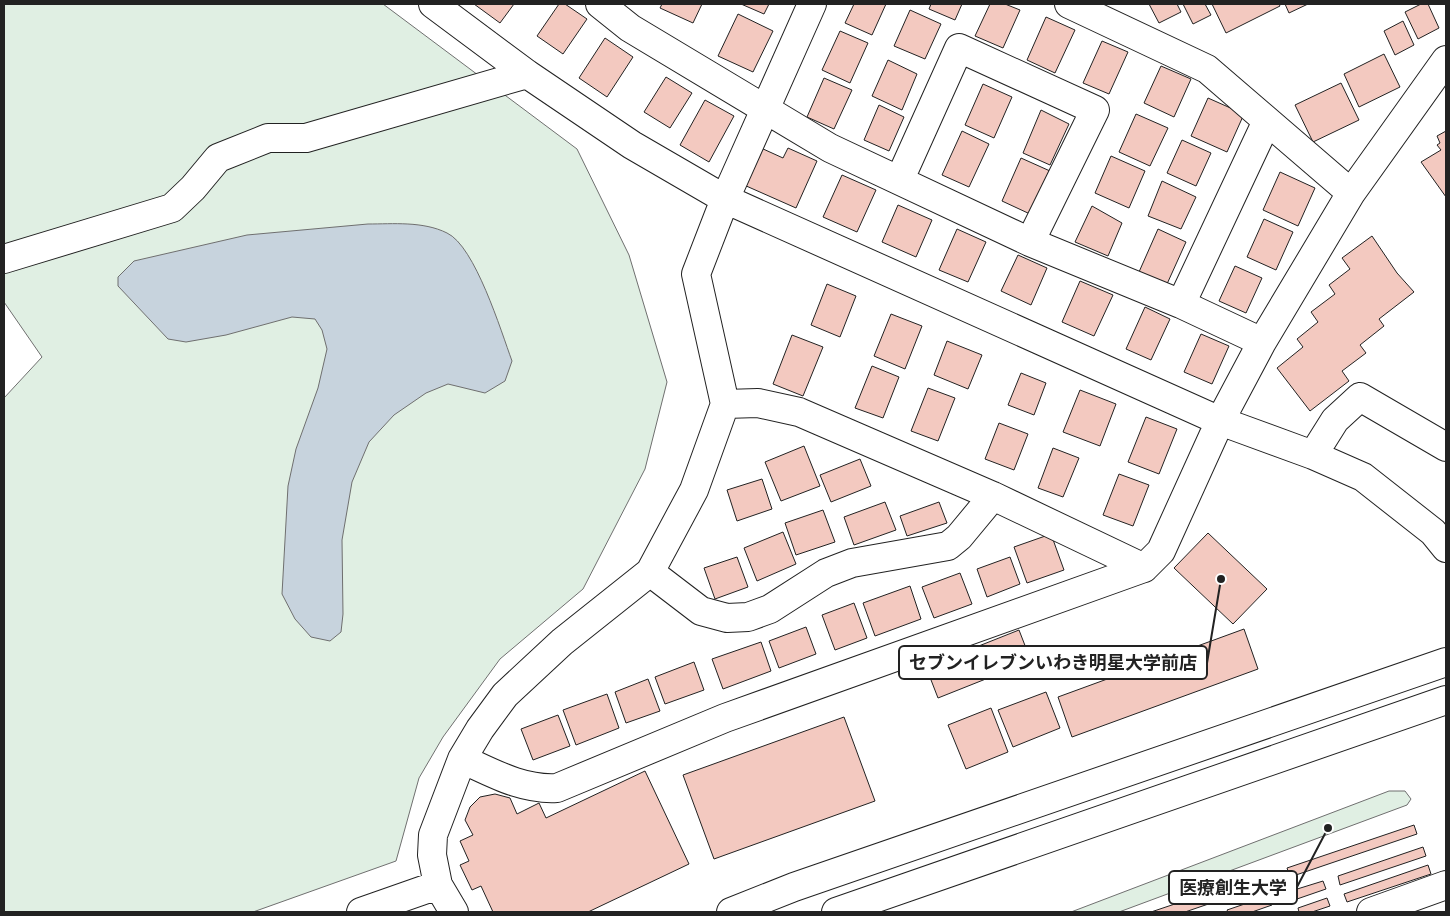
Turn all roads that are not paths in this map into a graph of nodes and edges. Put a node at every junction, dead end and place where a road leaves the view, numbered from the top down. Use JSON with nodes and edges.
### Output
{"nodes":[{"id":1,"x":433,"y":4,"type":"edge"},
{"id":2,"x":600,"y":4,"type":"edge"},
{"id":3,"x":812,"y":4,"type":"edge"},
{"id":4,"x":1069,"y":4,"type":"edge"},
{"id":5,"x":1109,"y":12,"type":"edge"},
{"id":6,"x":1446,"y":60,"type":"edge"},
{"id":7,"x":527,"y":74,"type":"junction"},
{"id":8,"x":766,"y":110,"type":"junction"},
{"id":9,"x":1267,"y":121,"type":"junction"},
{"id":10,"x":900,"y":179,"type":"junction"},
{"id":11,"x":1351,"y":193,"type":"junction"},
{"id":12,"x":725,"y":199,"type":"junction"},
{"id":13,"x":1030,"y":242,"type":"junction"},
{"id":14,"x":4,"y":259,"type":"edge"},
{"id":15,"x":1180,"y":304,"type":"junction"},
{"id":16,"x":1262,"y":342,"type":"junction"},
{"id":17,"x":725,"y":404,"type":"junction"},
{"id":18,"x":1220,"y":420,"type":"junction"},
{"id":19,"x":1446,"y":446,"type":"edge"},
{"id":20,"x":1313,"y":455,"type":"junction"},
{"id":21,"x":993,"y":496,"type":"junction"},
{"id":22,"x":1446,"y":548,"type":"edge"},
{"id":23,"x":1144,"y":568,"type":"junction"},
{"id":24,"x":650,"y":572,"type":"junction"},
{"id":25,"x":1446,"y":662,"type":"edge"},
{"id":26,"x":1446,"y":700,"type":"edge"},
{"id":27,"x":462,"y":760,"type":"junction"},
{"id":28,"x":438,"y":885,"type":"junction"},
{"id":29,"x":1446,"y":885,"type":"edge"},
{"id":30,"x":361,"y":912,"type":"edge"},
{"id":31,"x":454,"y":912,"type":"edge"},
{"id":32,"x":731,"y":912,"type":"edge"},
{"id":33,"x":836,"y":912,"type":"edge"},
{"id":34,"x":1372,"y":912,"type":"edge"}],
"edges":[{"from":1,"to":7,"type":"street"},
{"from":2,"to":8,"type":"street"},
{"from":3,"to":8,"type":"street"},
{"from":4,"to":5,"type":"street"},
{"from":5,"to":9,"type":"street"},
{"from":6,"to":11,"type":"street"},
{"from":7,"to":12,"type":"street"},
{"from":7,"to":14,"type":"street"},
{"from":8,"to":10,"type":"street"},
{"from":8,"to":12,"type":"street"},
{"from":9,"to":11,"type":"street"},
{"from":9,"to":15,"type":"street"},
{"from":10,"to":13,"type":"street"},
{"from":10,"to":13,"type":"street"},
{"from":11,"to":16,"type":"street"},
{"from":12,"to":17,"type":"street"},
{"from":12,"to":18,"type":"street"},
{"from":13,"to":15,"type":"street"},
{"from":15,"to":16,"type":"street"},
{"from":16,"to":18,"type":"street"},
{"from":17,"to":21,"type":"street"},
{"from":17,"to":24,"type":"street"},
{"from":18,"to":20,"type":"street"},
{"from":18,"to":23,"type":"street"},
{"from":19,"to":20,"type":"street"},
{"from":20,"to":22,"type":"street"},
{"from":21,"to":23,"type":"street"},
{"from":21,"to":24,"type":"street"},
{"from":23,"to":27,"type":"street"},
{"from":24,"to":27,"type":"street"},
{"from":25,"to":32,"type":"street"},
{"from":26,"to":33,"type":"street"},
{"from":27,"to":28,"type":"street"},
{"from":28,"to":30,"type":"street"},
{"from":28,"to":31,"type":"street"},
{"from":29,"to":34,"type":"street"}]}
